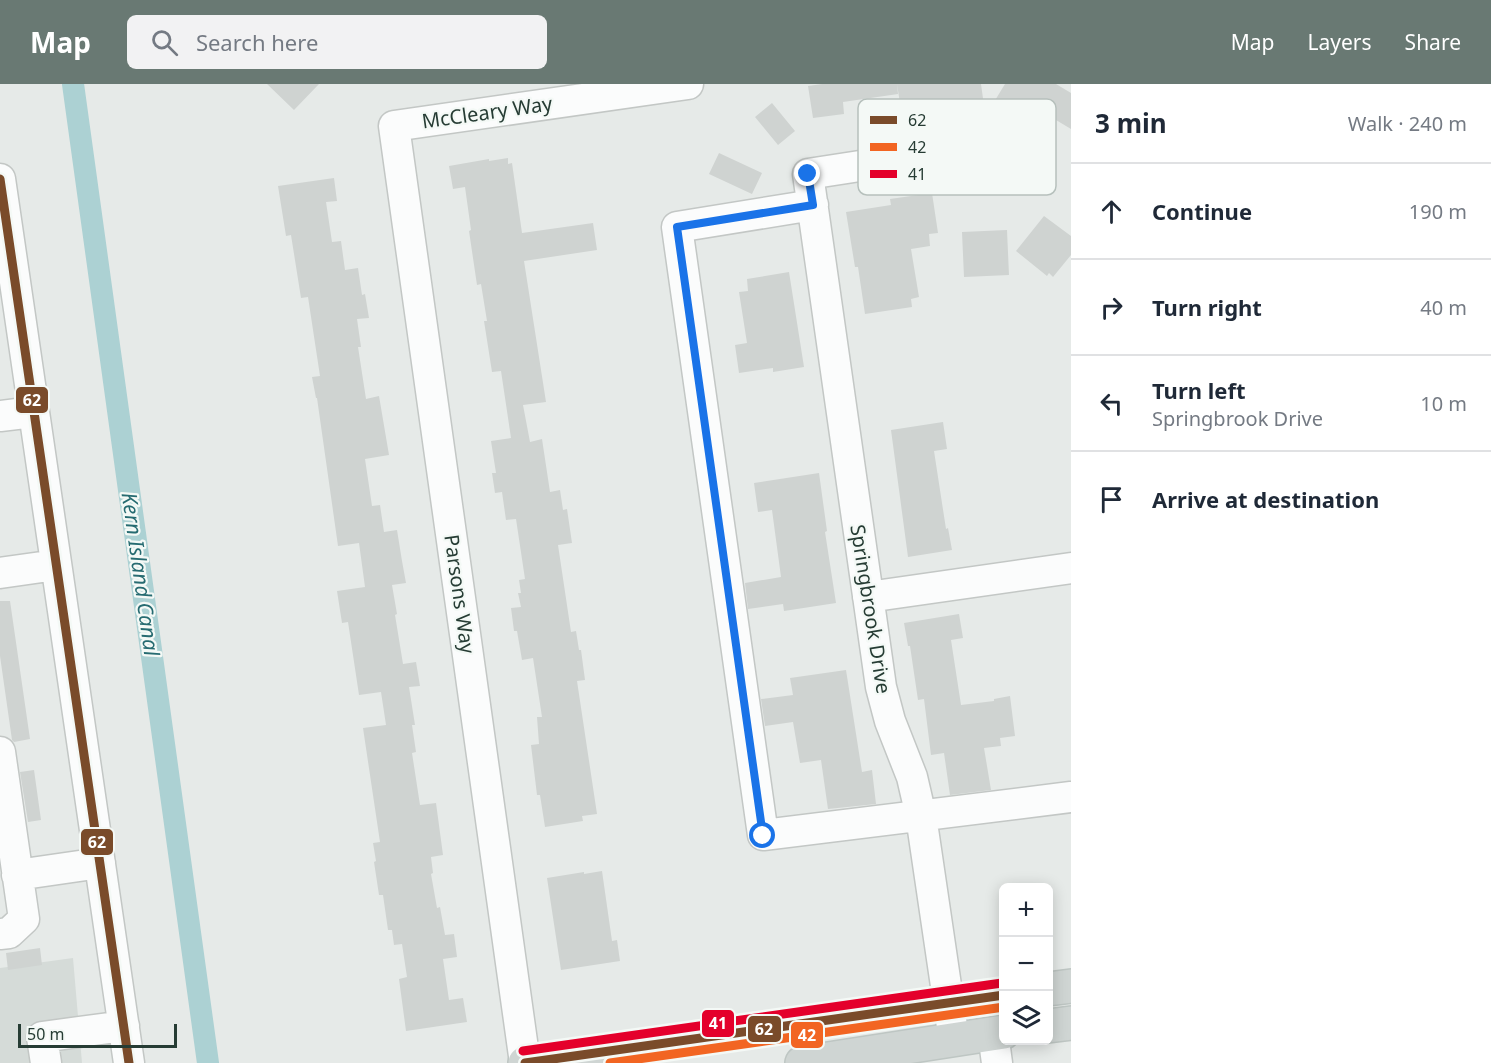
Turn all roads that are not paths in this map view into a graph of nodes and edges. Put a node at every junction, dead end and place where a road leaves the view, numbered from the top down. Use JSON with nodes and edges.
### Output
{"nodes":[{"id":1,"x":688,"y":84,"type":"edge"},
{"id":2,"x":394,"y":126,"type":"joint"},
{"id":3,"x":858,"y":166,"type":"edge"},
{"id":4,"x":0,"y":179,"type":"edge"},
{"id":5,"x":813,"y":205,"type":"junction"},
{"id":6,"x":33,"y":412,"type":"junction"},
{"id":7,"x":0,"y":416,"type":"edge"},
{"id":8,"x":56,"y":565,"type":"junction"},
{"id":9,"x":1071,"y":568,"type":"edge"},
{"id":10,"x":0,"y":573,"type":"edge"},
{"id":11,"x":868,"y":597,"type":"junction"},
{"id":12,"x":0,"y":752,"type":"edge"},
{"id":13,"x":1071,"y":797,"type":"edge"},
{"id":14,"x":921,"y":816,"type":"junction"},
{"id":15,"x":100,"y":863,"type":"junction"},
{"id":16,"x":17,"y":875,"type":"junction"},
{"id":17,"x":0,"y":934,"type":"edge"},
{"id":18,"x":1071,"y":986,"type":"edge"},
{"id":19,"x":1053,"y":988,"type":"edge"},
{"id":20,"x":999,"y":996,"type":"edge"},
{"id":21,"x":948,"y":1003,"type":"junction"},
{"id":22,"x":1071,"y":1023,"type":"edge"},
{"id":23,"x":1053,"y":1025,"type":"edge"},
{"id":24,"x":124,"y":1026,"type":"junction"},
{"id":25,"x":954,"y":1040,"type":"junction"},
{"id":26,"x":998,"y":1043,"type":"edge"},
{"id":27,"x":814,"y":1062,"type":"edge"},
{"id":28,"x":46,"y":1063,"type":"edge"},
{"id":29,"x":129,"y":1063,"type":"edge"},
{"id":30,"x":525,"y":1063,"type":"edge"}],
"edges":[{"from":1,"to":2,"type":"street","name":"McCleary Way"},
{"from":2,"to":30,"type":"street","name":"Parsons Way"},
{"from":3,"to":5,"type":"street","name":"Springbrook Drive"},
{"from":4,"to":6,"type":"street"},
{"from":5,"to":11,"type":"street","name":"Springbrook Drive"},
{"from":5,"to":14,"type":"street"},
{"from":6,"to":7,"type":"street"},
{"from":6,"to":8,"type":"street"},
{"from":8,"to":10,"type":"street"},
{"from":8,"to":15,"type":"street"},
{"from":9,"to":11,"type":"street"},
{"from":11,"to":14,"type":"street","name":"Springbrook Drive"},
{"from":12,"to":16,"type":"street"},
{"from":13,"to":14,"type":"street"},
{"from":14,"to":21,"type":"street","name":"Springbrook Drive"},
{"from":15,"to":16,"type":"street"},
{"from":15,"to":24,"type":"street"},
{"from":16,"to":17,"type":"street"},
{"from":18,"to":19,"type":"main road"},
{"from":20,"to":21,"type":"main road"},
{"from":21,"to":25,"type":"street","name":"Springbrook Drive"},
{"from":21,"to":30,"type":"main road"},
{"from":22,"to":23,"type":"main road"},
{"from":24,"to":28,"type":"street"},
{"from":24,"to":29,"type":"street"},
{"from":25,"to":26,"type":"main road"},
{"from":25,"to":27,"type":"main road"}]}
